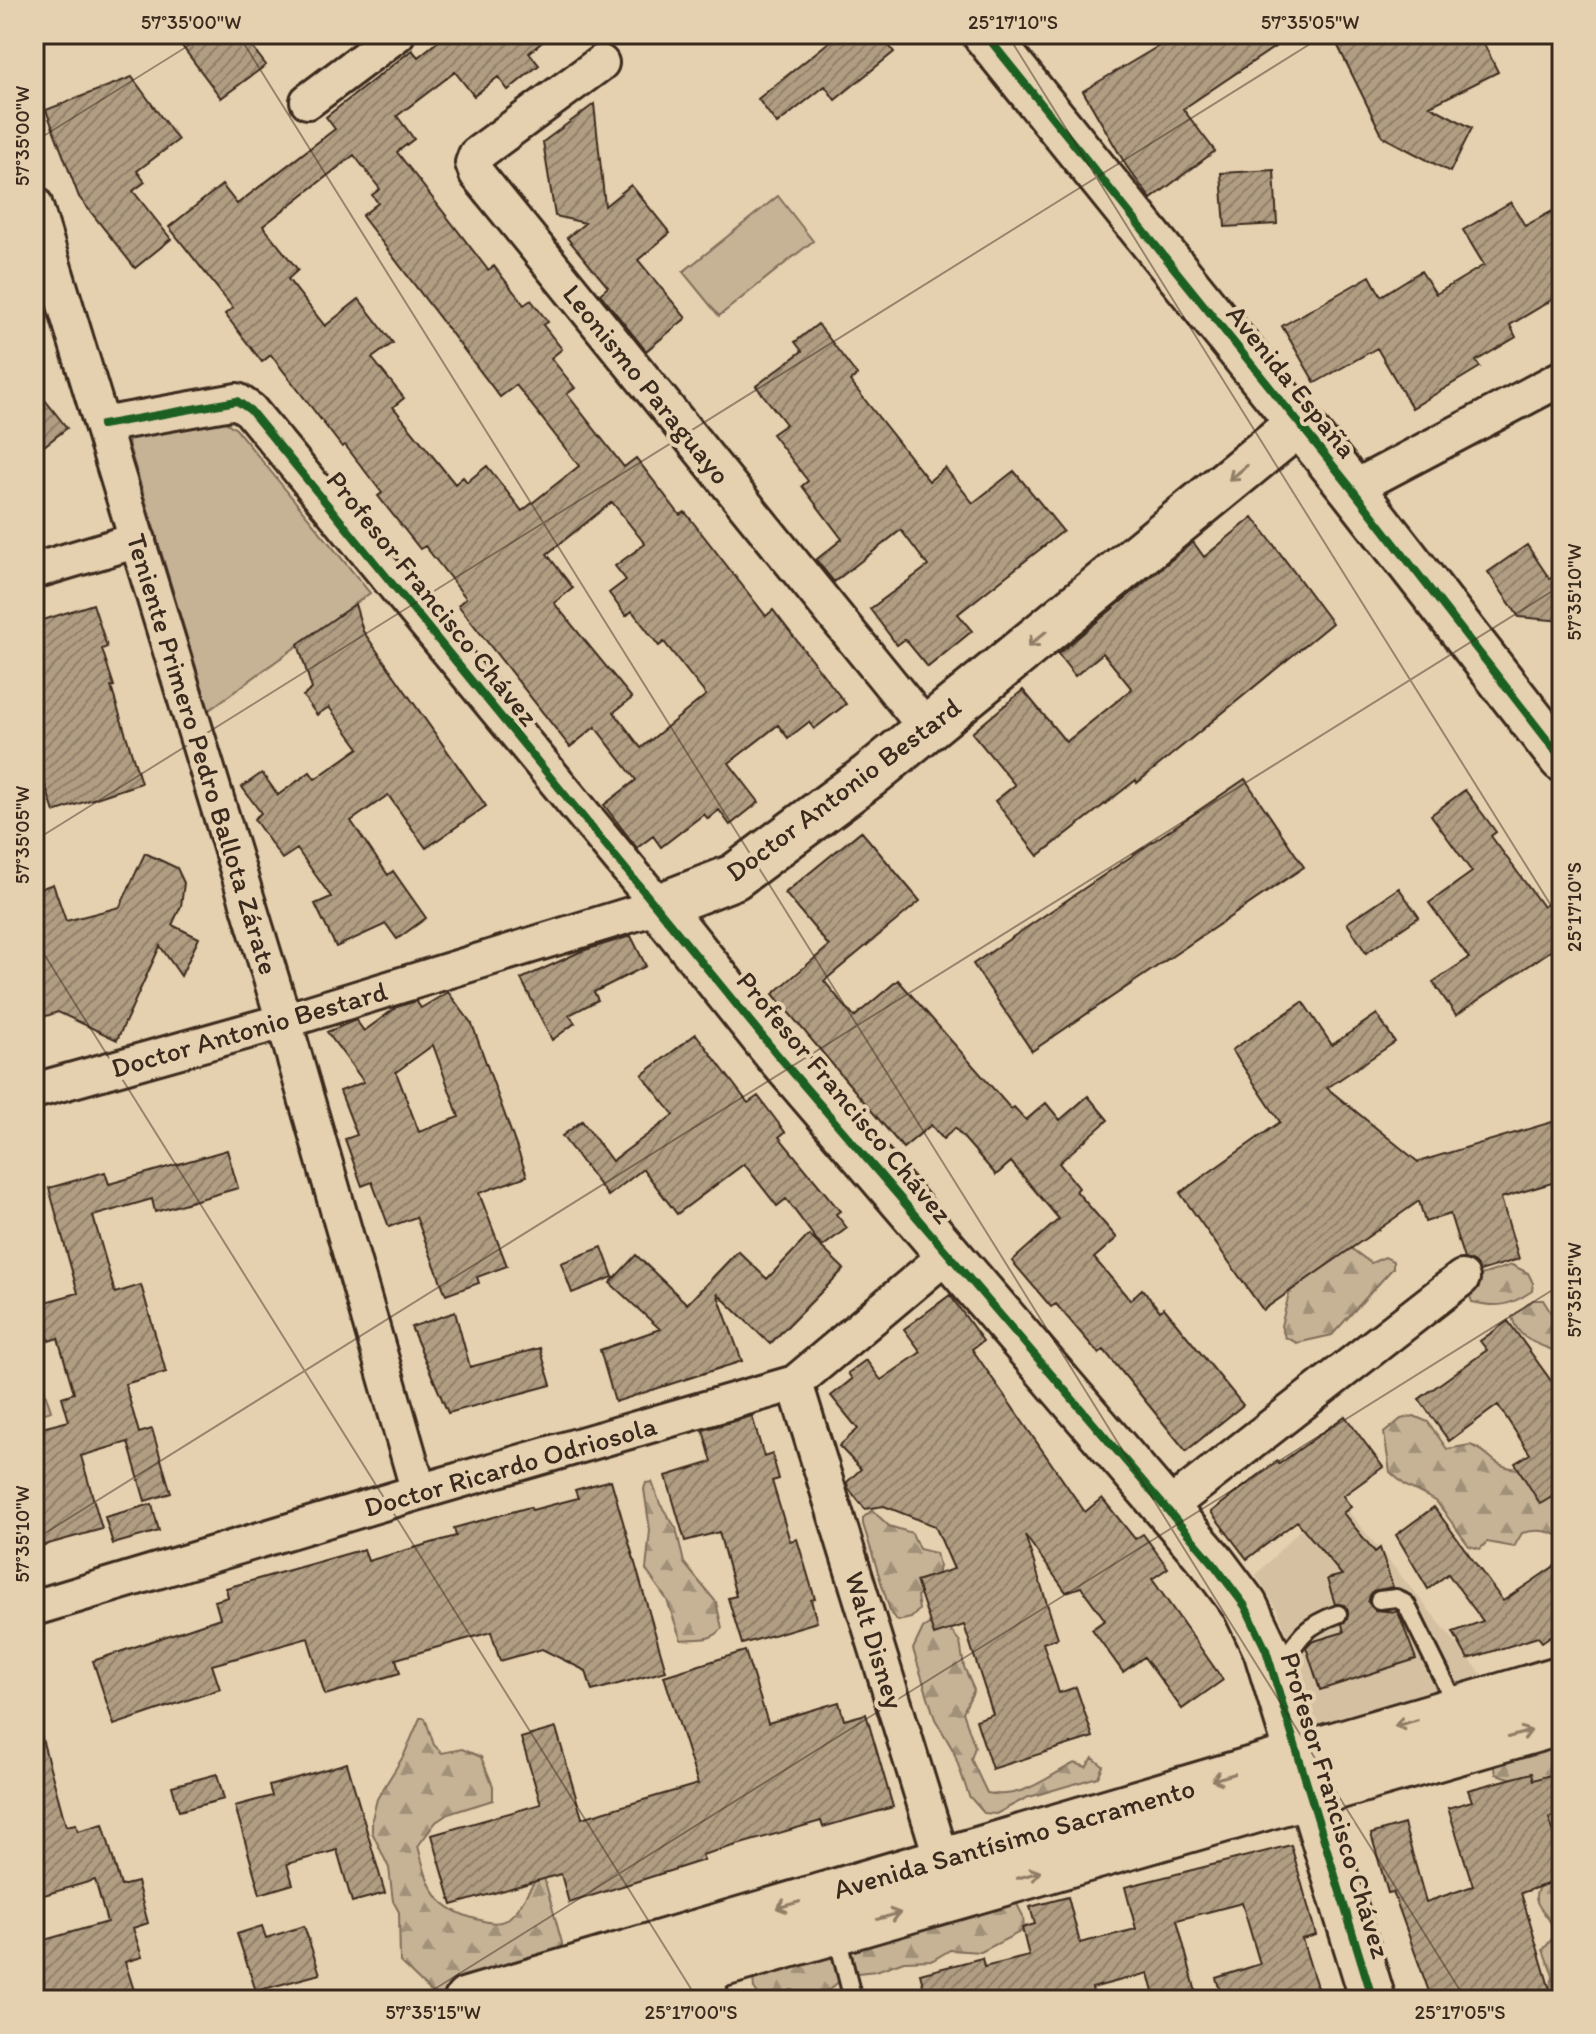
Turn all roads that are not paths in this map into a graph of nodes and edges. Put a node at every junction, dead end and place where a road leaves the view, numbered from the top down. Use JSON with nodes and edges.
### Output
{"nodes":[{"id":1,"x":397,"y":34,"type":"edge"},
{"id":2,"x":985,"y":34,"type":"edge"},
{"id":3,"x":601,"y":63,"type":"dead end"},
{"id":4,"x":308,"y":101,"type":"dead end"},
{"id":5,"x":34,"y":203,"type":"edge"},
{"id":6,"x":1562,"y":378,"type":"edge"},
{"id":7,"x":1298,"y":424,"type":"junction"},
{"id":8,"x":102,"y":425,"type":"junction"},
{"id":9,"x":1352,"y":489,"type":"junction"},
{"id":10,"x":138,"y":540,"type":"junction"},
{"id":11,"x":34,"y":571,"type":"edge"},
{"id":12,"x":927,"y":729,"type":"junction"},
{"id":13,"x":1562,"y":759,"type":"edge"},
{"id":14,"x":659,"y":906,"type":"junction"},
{"id":15,"x":284,"y":1021,"type":"junction"},
{"id":16,"x":34,"y":1091,"type":"edge"},
{"id":17,"x":948,"y":1254,"type":"junction"},
{"id":18,"x":1462,"y":1278,"type":"dead end"},
{"id":19,"x":795,"y":1383,"type":"junction"},
{"id":20,"x":419,"y":1492,"type":"junction"},
{"id":21,"x":1166,"y":1509,"type":"junction"},
{"id":22,"x":1379,"y":1600,"type":"dead end"},
{"id":23,"x":34,"y":1608,"type":"edge"},
{"id":24,"x":1338,"y":1614,"type":"dead end"},
{"id":25,"x":1562,"y":1678,"type":"edge"},
{"id":26,"x":1273,"y":1679,"type":"junction"},
{"id":27,"x":1458,"y":1708,"type":"junction"},
{"id":28,"x":1562,"y":1722,"type":"edge"},
{"id":29,"x":1304,"y":1774,"type":"junction"},
{"id":30,"x":948,"y":1878,"type":"junction"},
{"id":31,"x":836,"y":1931,"type":"junction"},
{"id":32,"x":708,"y":1985,"type":"edge"},
{"id":33,"x":493,"y":1996,"type":"edge"},
{"id":34,"x":598,"y":2000,"type":"edge"},
{"id":35,"x":853,"y":2000,"type":"edge"},
{"id":36,"x":1373,"y":2000,"type":"edge"}],
"edges":[{"from":1,"to":4,"type":"street"},
{"from":2,"to":7,"type":"main road","name":"Avenida España"},
{"from":3,"to":12,"type":"street","name":"Leonismo Paraguayo"},
{"from":5,"to":8,"type":"street","name":"Teniente Primero Pedro Ballota Zárate"},
{"from":6,"to":9,"type":"street"},
{"from":7,"to":9,"type":"main road","name":"Avenida España"},
{"from":7,"to":12,"type":"main road","name":"Doctor Antonio Bestard","one_way":true},
{"from":8,"to":10,"type":"street","name":"Teniente Primero Pedro Ballota Zárate"},
{"from":8,"to":14,"type":"street","name":"Profesor Francisco Chávez"},
{"from":9,"to":13,"type":"main road","name":"Avenida España"},
{"from":10,"to":11,"type":"street"},
{"from":10,"to":15,"type":"street","name":"Teniente Primero Pedro Ballota Zárate"},
{"from":12,"to":14,"type":"main road","name":"Doctor Antonio Bestard"},
{"from":14,"to":15,"type":"street","name":"Doctor Antonio Bestard"},
{"from":14,"to":17,"type":"main road","name":"Profesor Francisco Chávez"},
{"from":15,"to":16,"type":"street","name":"Doctor Antonio Bestard"},
{"from":15,"to":20,"type":"street","name":"Teniente Primero Pedro Ballota Zárate"},
{"from":17,"to":19,"type":"street","name":"Doctor Ricardo Odriosola"},
{"from":17,"to":21,"type":"main road","name":"Profesor Francisco Chávez"},
{"from":18,"to":21,"type":"street"},
{"from":19,"to":20,"type":"street","name":"Doctor Ricardo Odriosola"},
{"from":19,"to":30,"type":"street","name":"Walt Disney"},
{"from":20,"to":23,"type":"street","name":"Doctor Ricardo Odriosola"},
{"from":21,"to":26,"type":"main road","name":"Profesor Francisco Chávez"},
{"from":22,"to":27,"type":"lane"},
{"from":24,"to":26,"type":"lane"},
{"from":25,"to":27,"type":"main road","name":"Avenida Santísimo Sacramento"},
{"from":26,"to":29,"type":"main road","name":"Profesor Francisco Chávez"},
{"from":27,"to":29,"type":"main road","name":"Avenida Santísimo Sacramento","one_way":true},
{"from":29,"to":28,"type":"main road","name":"Avenida Santísimo Sacramento","one_way":true},
{"from":29,"to":30,"type":"main road","name":"Avenida Santísimo Sacramento"},
{"from":29,"to":36,"type":"main road","name":"Profesor Francisco Chávez"},
{"from":31,"to":30,"type":"main road","name":"Avenida Santísimo Sacramento","one_way":true},
{"from":30,"to":33,"type":"main road","name":"Avenida Santísimo Sacramento","one_way":true},
{"from":31,"to":32,"type":"main road","name":"Avenida Santísimo Sacramento"},
{"from":31,"to":35,"type":"lane"},
{"from":32,"to":34,"type":"main road","name":"Avenida Santísimo Sacramento"}]}
